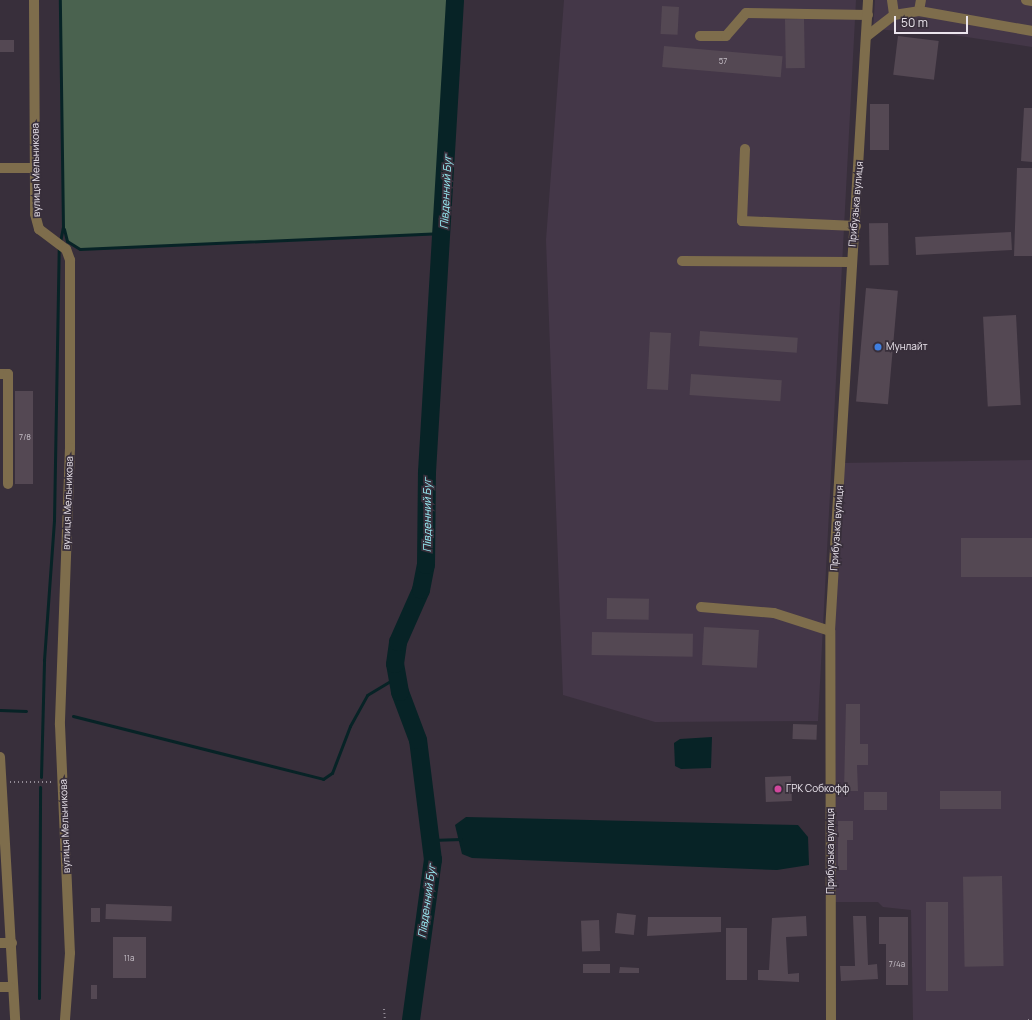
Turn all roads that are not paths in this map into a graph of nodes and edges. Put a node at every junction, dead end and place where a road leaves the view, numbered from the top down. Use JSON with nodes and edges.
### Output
{"nodes":[{"id":1,"x":34,"y":0,"type":"edge"},
{"id":2,"x":868,"y":0,"type":"edge"},
{"id":3,"x":892,"y":0,"type":"edge"},
{"id":4,"x":921,"y":0,"type":"edge"},
{"id":5,"x":1026,"y":0,"type":"edge"},
{"id":6,"x":1032,"y":1,"type":"edge"},
{"id":7,"x":919,"y":11,"type":"junction"},
{"id":8,"x":868,"y":15,"type":"junction"},
{"id":9,"x":894,"y":15,"type":"junction"},
{"id":10,"x":1032,"y":31,"type":"edge"},
{"id":11,"x":700,"y":36,"type":"dead end"},
{"id":12,"x":867,"y":36,"type":"junction"},
{"id":13,"x":746,"y":149,"type":"dead end"},
{"id":14,"x":0,"y":168,"type":"edge"},
{"id":15,"x":35,"y":168,"type":"junction"},
{"id":16,"x":856,"y":226,"type":"junction"},
{"id":17,"x":682,"y":261,"type":"dead end"},
{"id":18,"x":851,"y":262,"type":"junction"},
{"id":19,"x":0,"y":374,"type":"edge"},
{"id":20,"x":8,"y":484,"type":"dead end"},
{"id":21,"x":701,"y":607,"type":"dead end"},
{"id":22,"x":830,"y":632,"type":"junction"},
{"id":23,"x":0,"y":757,"type":"edge"},
{"id":24,"x":0,"y":901,"type":"edge"},
{"id":25,"x":9,"y":911,"type":"junction"},
{"id":26,"x":0,"y":943,"type":"edge"},
{"id":27,"x":12,"y":943,"type":"junction"},
{"id":28,"x":5,"y":987,"type":"edge"},
{"id":29,"x":15,"y":1020,"type":"edge"},
{"id":30,"x":66,"y":1020,"type":"edge"},
{"id":31,"x":831,"y":1020,"type":"edge"}],
"edges":[{"from":1,"to":15,"type":"street","name":"вулиця Мельникова"},
{"from":2,"to":8,"type":"street","name":"Прибузька вулиця"},
{"from":3,"to":9,"type":"street"},
{"from":4,"to":7,"type":"street"},
{"from":5,"to":6,"type":"street"},
{"from":7,"to":9,"type":"street"},
{"from":7,"to":10,"type":"street"},
{"from":8,"to":11,"type":"street"},
{"from":8,"to":12,"type":"street","name":"Прибузька вулиця"},
{"from":9,"to":12,"type":"street"},
{"from":12,"to":16,"type":"street","name":"Прибузька вулиця"},
{"from":13,"to":16,"type":"street"},
{"from":14,"to":15,"type":"street"},
{"from":15,"to":30,"type":"street","name":"вулиця Мельникова"},
{"from":16,"to":18,"type":"street","name":"Прибузька вулиця"},
{"from":17,"to":18,"type":"street"},
{"from":18,"to":22,"type":"street","name":"Прибузька вулиця"},
{"from":19,"to":20,"type":"street"},
{"from":21,"to":22,"type":"street"},
{"from":22,"to":31,"type":"street","name":"Прибузька вулиця"},
{"from":23,"to":25,"type":"street"},
{"from":24,"to":25,"type":"street"},
{"from":25,"to":27,"type":"street"},
{"from":26,"to":27,"type":"street"},
{"from":27,"to":28,"type":"street"},
{"from":28,"to":29,"type":"street"}]}
